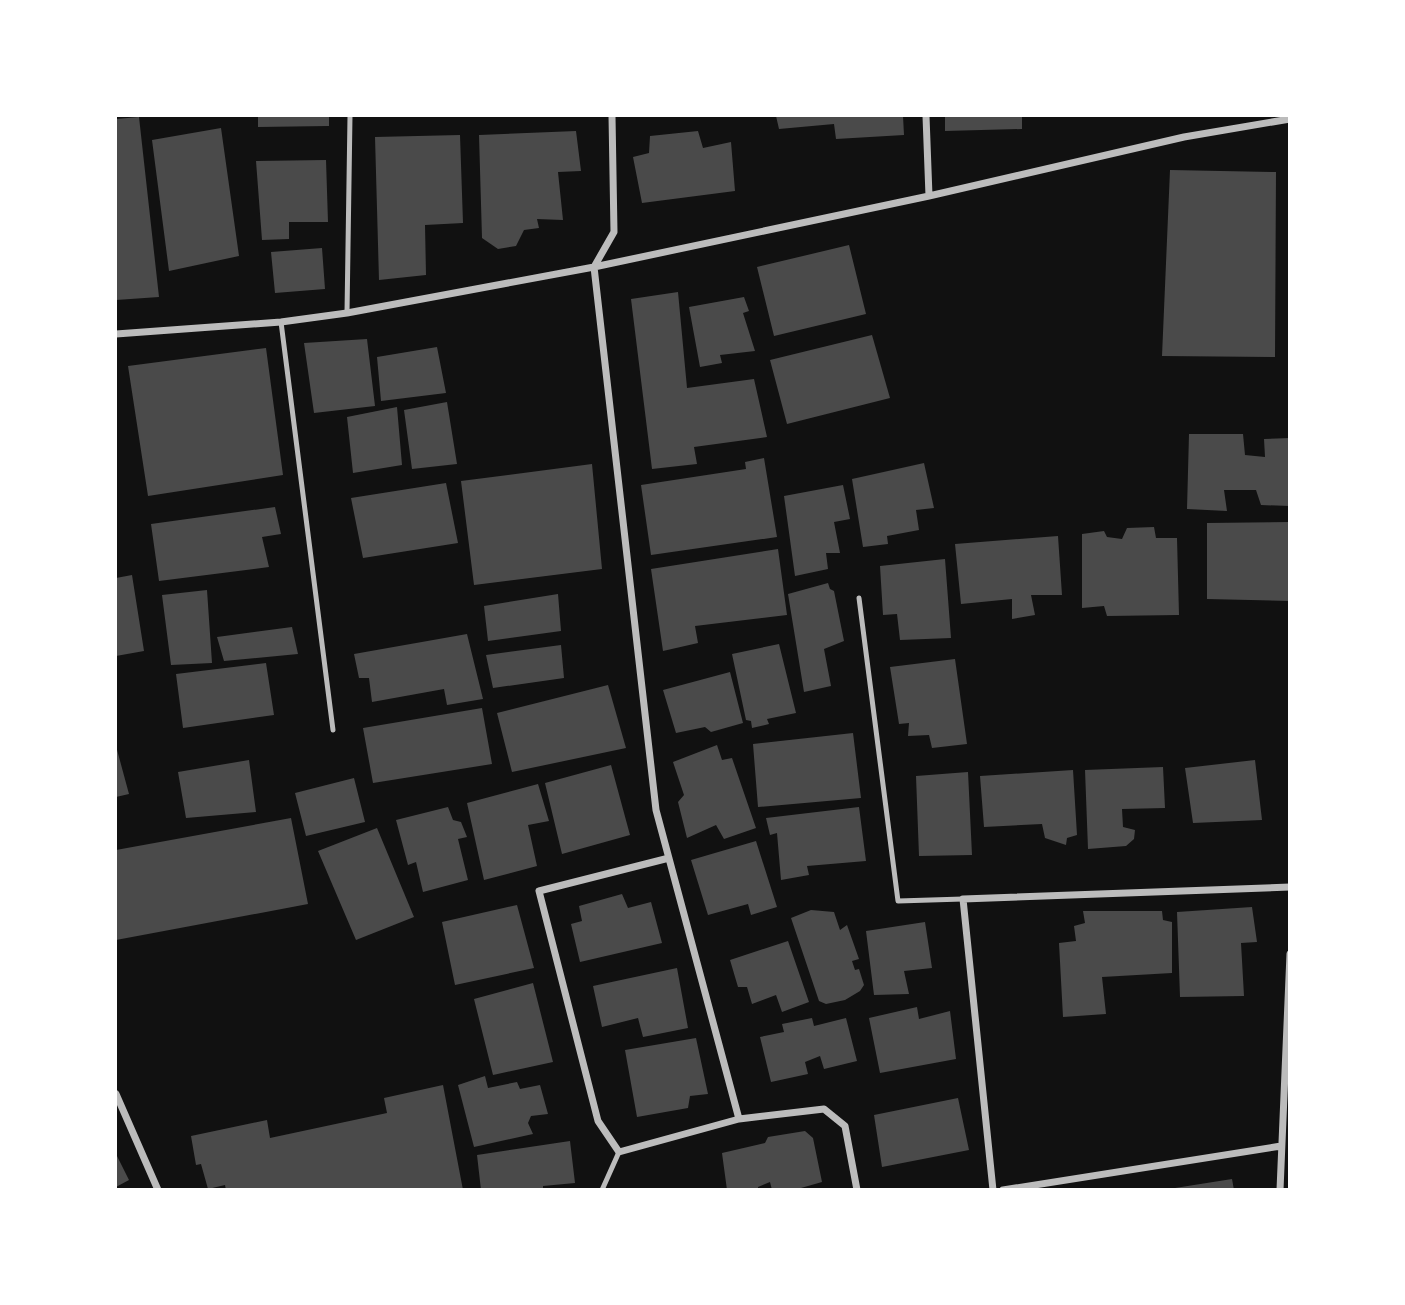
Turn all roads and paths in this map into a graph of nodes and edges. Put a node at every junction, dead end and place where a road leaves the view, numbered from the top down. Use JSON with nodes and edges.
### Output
{"nodes":[{"id":1,"x":350,"y":116,"type":"edge"},
{"id":2,"x":612,"y":116,"type":"edge"},
{"id":3,"x":926,"y":116,"type":"edge"},
{"id":4,"x":1290,"y":119,"type":"edge"},
{"id":5,"x":929,"y":196,"type":"junction"},
{"id":6,"x":594,"y":267,"type":"junction"},
{"id":7,"x":347,"y":313,"type":"junction"},
{"id":8,"x":281,"y":322,"type":"junction"},
{"id":9,"x":116,"y":334,"type":"edge"},
{"id":10,"x":859,"y":598,"type":"dead end"},
{"id":11,"x":332,"y":730,"type":"dead end"},
{"id":12,"x":669,"y":858,"type":"junction"},
{"id":13,"x":1290,"y":887,"type":"edge"},
{"id":14,"x":963,"y":899,"type":"junction"},
{"id":15,"x":1290,"y":954,"type":"edge"},
{"id":16,"x":116,"y":1094,"type":"edge"},
{"id":17,"x":739,"y":1119,"type":"junction"},
{"id":18,"x":1281,"y":1146,"type":"junction"},
{"id":19,"x":619,"y":1152,"type":"junction"},
{"id":20,"x":158,"y":1189,"type":"edge"},
{"id":21,"x":603,"y":1189,"type":"edge"},
{"id":22,"x":858,"y":1189,"type":"edge"},
{"id":23,"x":993,"y":1189,"type":"edge"},
{"id":24,"x":1003,"y":1189,"type":"edge"},
{"id":25,"x":1280,"y":1189,"type":"edge"}],
"edges":[{"from":1,"to":7,"type":"lane"},
{"from":2,"to":6,"type":"street"},
{"from":3,"to":5,"type":"street"},
{"from":4,"to":5,"type":"street"},
{"from":5,"to":6,"type":"street"},
{"from":6,"to":7,"type":"street"},
{"from":6,"to":12,"type":"street"},
{"from":7,"to":8,"type":"street"},
{"from":8,"to":9,"type":"street"},
{"from":8,"to":11,"type":"lane"},
{"from":10,"to":14,"type":"lane"},
{"from":12,"to":17,"type":"street"},
{"from":12,"to":19,"type":"street"},
{"from":13,"to":14,"type":"street"},
{"from":14,"to":23,"type":"street"},
{"from":15,"to":18,"type":"street"},
{"from":16,"to":20,"type":"street"},
{"from":17,"to":19,"type":"street"},
{"from":17,"to":22,"type":"street"},
{"from":18,"to":24,"type":"street"},
{"from":18,"to":25,"type":"street"},
{"from":19,"to":21,"type":"lane"}]}
